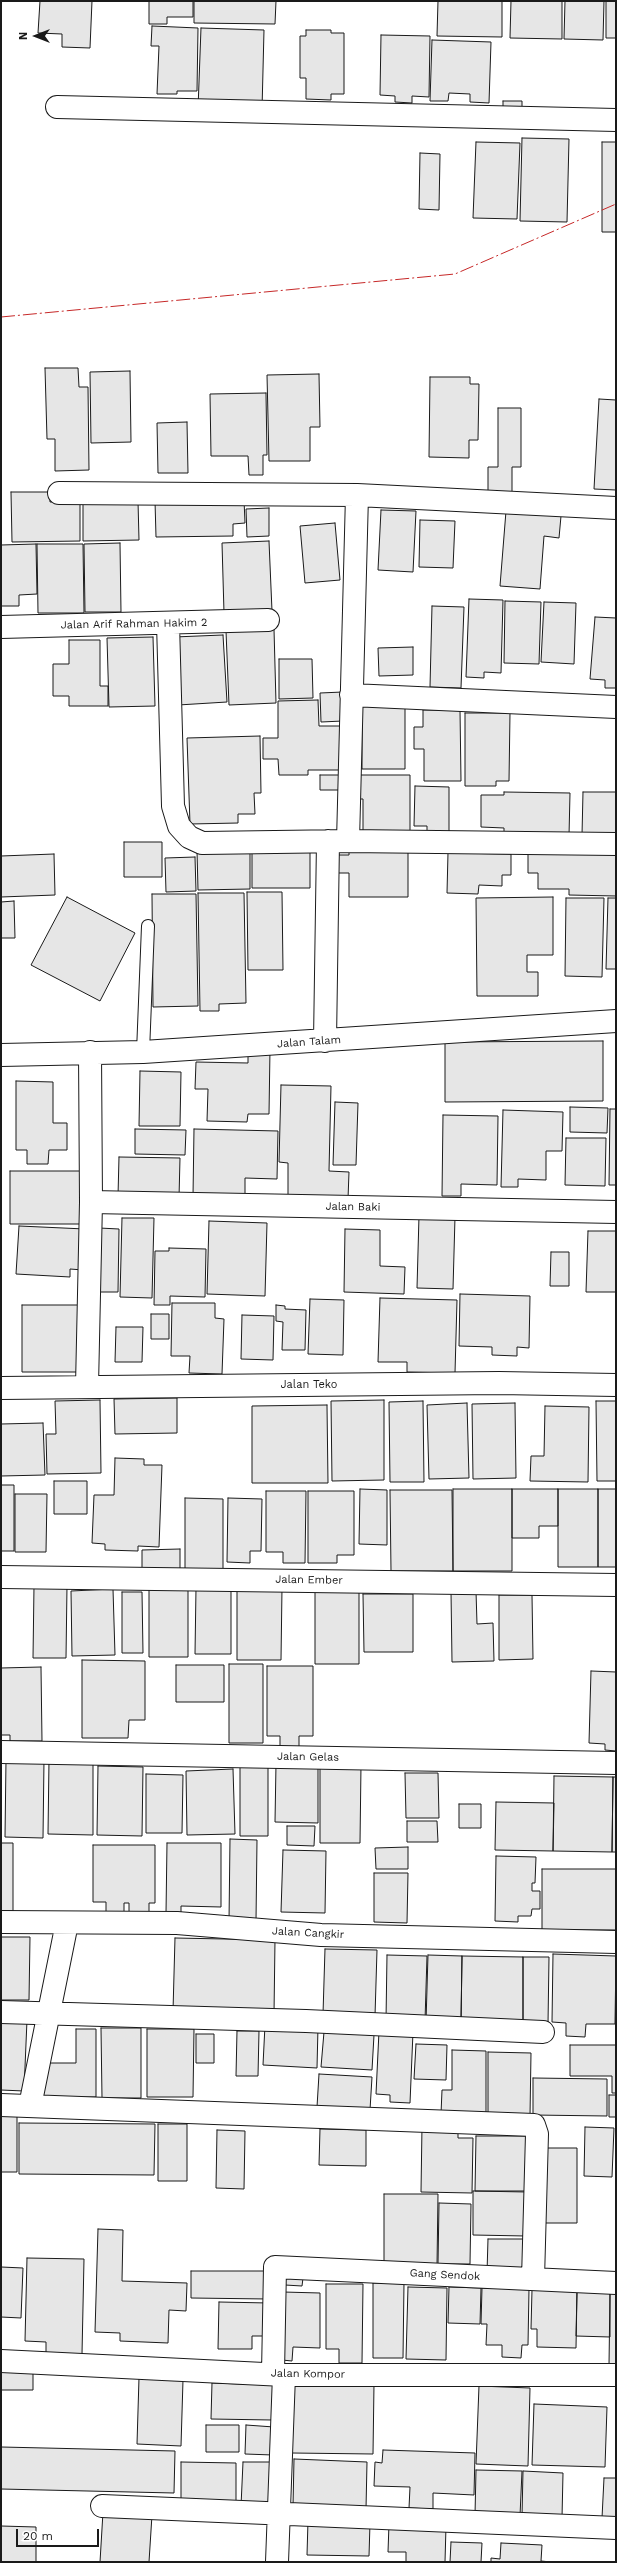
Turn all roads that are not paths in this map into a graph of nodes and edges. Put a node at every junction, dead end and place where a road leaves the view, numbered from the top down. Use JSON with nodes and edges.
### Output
{"nodes":[{"id":1,"x":57,"y":107,"type":"dead end"},
{"id":2,"x":616,"y":120,"type":"edge"},
{"id":3,"x":59,"y":493,"type":"dead end"},
{"id":4,"x":357,"y":495,"type":"junction"},
{"id":5,"x":616,"y":508,"type":"edge"},
{"id":6,"x":268,"y":620,"type":"dead end"},
{"id":7,"x":168,"y":623,"type":"junction"},
{"id":8,"x":1,"y":627,"type":"edge"},
{"id":9,"x":351,"y":694,"type":"junction"},
{"id":10,"x":616,"y":707,"type":"edge"},
{"id":11,"x":338,"y":841,"type":"junction"},
{"id":12,"x":616,"y":844,"type":"edge"},
{"id":13,"x":148,"y":926,"type":"dead end"},
{"id":14,"x":616,"y":1021,"type":"edge"},
{"id":15,"x":325,"y":1041,"type":"junction"},
{"id":16,"x":90,"y":1052,"type":"junction"},
{"id":17,"x":143,"y":1052,"type":"junction"},
{"id":18,"x":1,"y":1055,"type":"edge"},
{"id":19,"x":91,"y":1202,"type":"junction"},
{"id":20,"x":616,"y":1212,"type":"edge"},
{"id":21,"x":616,"y":1385,"type":"edge"},
{"id":22,"x":87,"y":1386,"type":"junction"},
{"id":23,"x":1,"y":1388,"type":"edge"},
{"id":24,"x":1,"y":1577,"type":"edge"},
{"id":25,"x":616,"y":1585,"type":"edge"},
{"id":26,"x":1,"y":1752,"type":"edge"},
{"id":27,"x":616,"y":1763,"type":"edge"},
{"id":28,"x":1,"y":1922,"type":"edge"},
{"id":29,"x":67,"y":1923,"type":"junction"},
{"id":30,"x":616,"y":1942,"type":"edge"},
{"id":31,"x":1,"y":2012,"type":"edge"},
{"id":32,"x":48,"y":2014,"type":"junction"},
{"id":33,"x":543,"y":2032,"type":"dead end"},
{"id":34,"x":1,"y":2105,"type":"edge"},
{"id":35,"x":30,"y":2106,"type":"junction"},
{"id":36,"x":533,"y":2279,"type":"junction"},
{"id":37,"x":616,"y":2283,"type":"edge"},
{"id":38,"x":1,"y":2361,"type":"edge"},
{"id":39,"x":278,"y":2374,"type":"junction"},
{"id":40,"x":616,"y":2375,"type":"edge"},
{"id":41,"x":102,"y":2506,"type":"dead end"},
{"id":42,"x":280,"y":2515,"type":"junction"},
{"id":43,"x":616,"y":2528,"type":"edge"},
{"id":44,"x":277,"y":2562,"type":"edge"}],
"edges":[{"from":1,"to":2,"type":"street"},
{"from":3,"to":4,"type":"street"},
{"from":4,"to":5,"type":"street"},
{"from":4,"to":9,"type":"street"},
{"from":6,"to":7,"type":"street","name":"Jalan Arif Rahman Hakim 2"},
{"from":7,"to":8,"type":"street","name":"Jalan Arif Rahman Hakim 2"},
{"from":7,"to":11,"type":"street"},
{"from":9,"to":10,"type":"street"},
{"from":9,"to":11,"type":"street"},
{"from":11,"to":12,"type":"street"},
{"from":11,"to":15,"type":"street"},
{"from":13,"to":17,"type":"lane"},
{"from":14,"to":15,"type":"street","name":"Jalan Talam"},
{"from":15,"to":17,"type":"street","name":"Jalan Talam"},
{"from":16,"to":17,"type":"street","name":"Jalan Talam"},
{"from":16,"to":18,"type":"street","name":"Jalan Talam"},
{"from":16,"to":19,"type":"street"},
{"from":19,"to":20,"type":"street","name":"Jalan Baki"},
{"from":19,"to":22,"type":"street"},
{"from":21,"to":22,"type":"street","name":"Jalan Teko"},
{"from":22,"to":23,"type":"street","name":"Jalan Teko"},
{"from":24,"to":25,"type":"street","name":"Jalan Ember"},
{"from":26,"to":27,"type":"street","name":"Jalan Gelas"},
{"from":28,"to":29,"type":"street","name":"Jalan Cangkir"},
{"from":29,"to":30,"type":"street","name":"Jalan Cangkir"},
{"from":29,"to":32,"type":"street"},
{"from":31,"to":32,"type":"street"},
{"from":32,"to":33,"type":"street"},
{"from":32,"to":35,"type":"street"},
{"from":34,"to":35,"type":"street"},
{"from":35,"to":36,"type":"street"},
{"from":36,"to":37,"type":"street","name":"Gang Sendok"},
{"from":36,"to":39,"type":"street","name":"Gang Sendok"},
{"from":38,"to":39,"type":"street","name":"Jalan Kompor"},
{"from":39,"to":40,"type":"street","name":"Jalan Kompor"},
{"from":39,"to":42,"type":"street"},
{"from":41,"to":42,"type":"street"},
{"from":42,"to":43,"type":"street"},
{"from":42,"to":44,"type":"street"}]}
